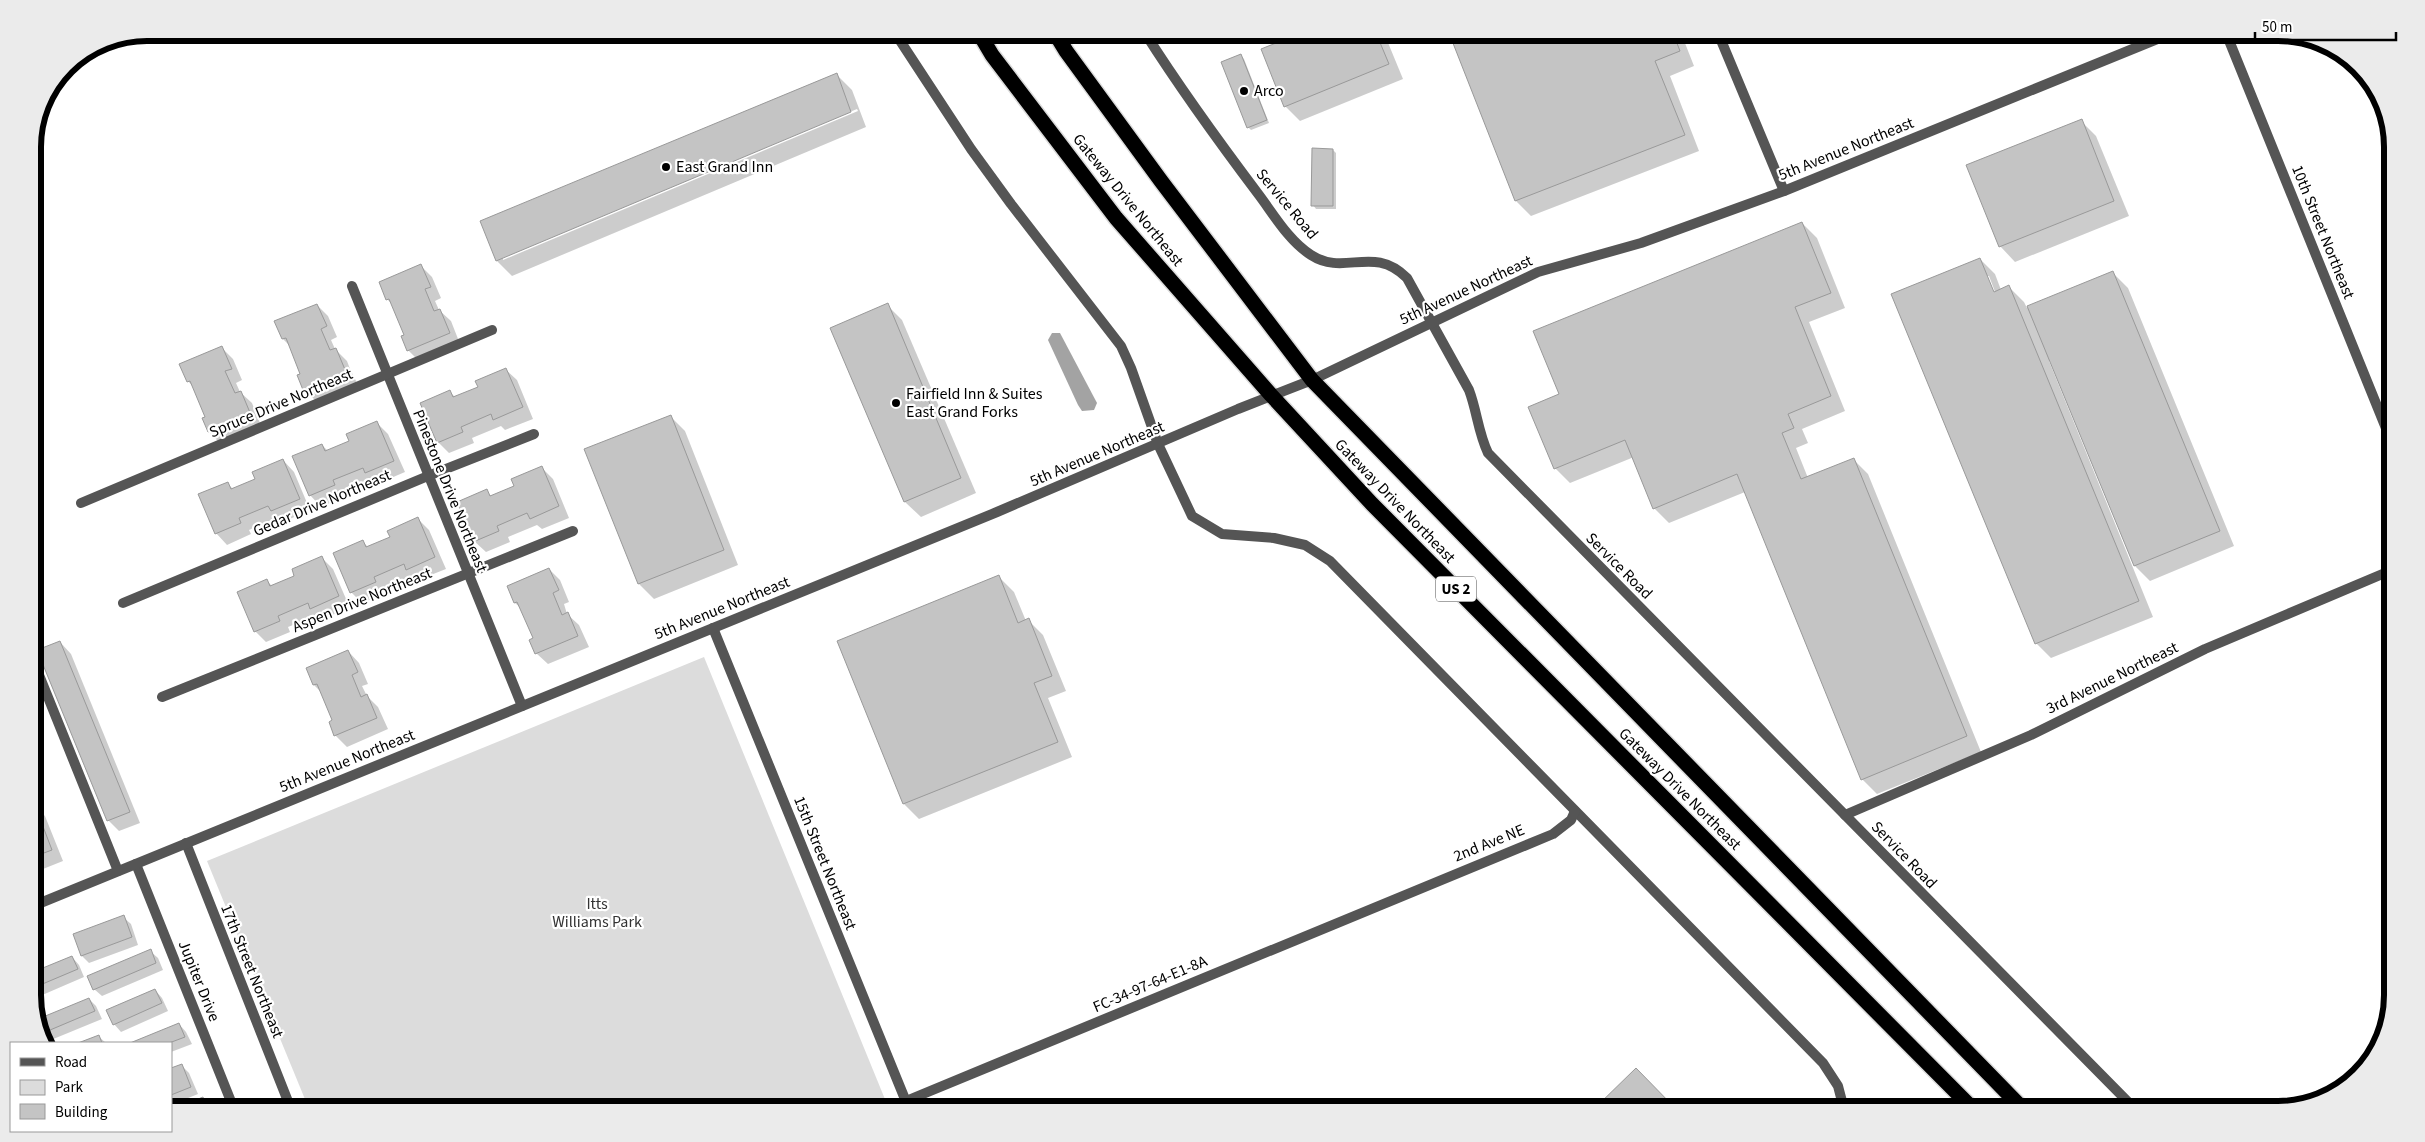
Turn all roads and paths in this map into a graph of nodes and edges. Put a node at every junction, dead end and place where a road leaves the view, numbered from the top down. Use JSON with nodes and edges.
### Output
{"nodes":[{"id":1,"x":901,"y":41,"type":"edge"},
{"id":2,"x":984,"y":41,"type":"edge"},
{"id":3,"x":1060,"y":41,"type":"edge"},
{"id":4,"x":1151,"y":41,"type":"edge"},
{"id":5,"x":1722,"y":41,"type":"edge"},
{"id":6,"x":2150,"y":41,"type":"edge"},
{"id":7,"x":2230,"y":41,"type":"edge"},
{"id":8,"x":1784,"y":191,"type":"junction"},
{"id":9,"x":352,"y":286,"type":"dead end"},
{"id":10,"x":1432,"y":322,"type":"junction"},
{"id":11,"x":492,"y":330,"type":"dead end"},
{"id":12,"x":386,"y":375,"type":"junction"},
{"id":13,"x":1312,"y":380,"type":"junction"},
{"id":14,"x":1271,"y":395,"type":"junction"},
{"id":15,"x":2384,"y":423,"type":"edge"},
{"id":16,"x":534,"y":434,"type":"dead end"},
{"id":17,"x":1158,"y":444,"type":"junction"},
{"id":18,"x":428,"y":476,"type":"junction"},
{"id":19,"x":81,"y":503,"type":"dead end"},
{"id":20,"x":573,"y":532,"type":"dead end"},
{"id":21,"x":2384,"y":573,"type":"edge"},
{"id":22,"x":468,"y":574,"type":"junction"},
{"id":23,"x":123,"y":603,"type":"dead end"},
{"id":24,"x":713,"y":628,"type":"junction"},
{"id":25,"x":41,"y":680,"type":"edge"},
{"id":26,"x":162,"y":698,"type":"dead end"},
{"id":27,"x":522,"y":706,"type":"junction"},
{"id":28,"x":1575,"y":811,"type":"junction"},
{"id":29,"x":1845,"y":816,"type":"junction"},
{"id":30,"x":186,"y":843,"type":"junction"},
{"id":31,"x":136,"y":864,"type":"junction"},
{"id":32,"x":118,"y":871,"type":"junction"},
{"id":33,"x":1406,"y":894,"type":"joint"},
{"id":34,"x":41,"y":903,"type":"edge"},
{"id":35,"x":230,"y":1101,"type":"edge"},
{"id":36,"x":287,"y":1101,"type":"edge"},
{"id":37,"x":906,"y":1101,"type":"edge"},
{"id":38,"x":917,"y":1101,"type":"edge"},
{"id":39,"x":1842,"y":1101,"type":"edge"},
{"id":40,"x":1964,"y":1101,"type":"edge"},
{"id":41,"x":2010,"y":1101,"type":"edge"},
{"id":42,"x":2126,"y":1101,"type":"edge"}],
"edges":[{"from":1,"to":17,"type":"street"},
{"from":2,"to":14,"type":"highway","name":"Gateway Drive Northeast","number":"US 2"},
{"from":3,"to":13,"type":"highway","name":"Gateway Drive Northeast","number":"US 2"},
{"from":4,"to":10,"type":"street","name":"Service Road"},
{"from":5,"to":8,"type":"street"},
{"from":6,"to":8,"type":"street","name":"5th Avenue Northeast"},
{"from":7,"to":15,"type":"street","name":"10th Street Northeast"},
{"from":8,"to":10,"type":"street","name":"5th Avenue Northeast"},
{"from":9,"to":12,"type":"street","name":"Pinestone Drive Northeast"},
{"from":10,"to":13,"type":"street","name":"5th Avenue Northeast"},
{"from":10,"to":29,"type":"street","name":"Service Road"},
{"from":11,"to":12,"type":"street","name":"Spruce Drive Northeast"},
{"from":12,"to":18,"type":"street","name":"Pinestone Drive Northeast"},
{"from":12,"to":19,"type":"street","name":"Spruce Drive Northeast"},
{"from":13,"to":14,"type":"street","name":"5th Avenue Northeast"},
{"from":13,"to":41,"type":"highway","name":"Gateway Drive Northeast","number":"US 2"},
{"from":14,"to":17,"type":"street","name":"5th Avenue Northeast"},
{"from":14,"to":40,"type":"highway","name":"Gateway Drive Northeast","number":"US 2"},
{"from":16,"to":18,"type":"street","name":"Gedar Drive Northeast"},
{"from":17,"to":24,"type":"street","name":"5th Avenue Northeast"},
{"from":17,"to":28,"type":"street"},
{"from":18,"to":22,"type":"street","name":"Pinestone Drive Northeast"},
{"from":18,"to":23,"type":"street","name":"Gedar Drive Northeast"},
{"from":20,"to":22,"type":"street","name":"Aspen Drive Northeast"},
{"from":21,"to":29,"type":"street","name":"3rd Avenue Northeast"},
{"from":22,"to":26,"type":"street","name":"Aspen Drive Northeast"},
{"from":22,"to":27,"type":"street","name":"Pinestone Drive Northeast"},
{"from":24,"to":27,"type":"street","name":"5th Avenue Northeast"},
{"from":24,"to":37,"type":"street","name":"15th Street Northeast"},
{"from":25,"to":32,"type":"street"},
{"from":27,"to":30,"type":"street","name":"5th Avenue Northeast"},
{"from":28,"to":33,"type":"street","name":"2nd Ave NE"},
{"from":28,"to":39,"type":"street"},
{"from":29,"to":42,"type":"street","name":"Service Road"},
{"from":30,"to":31,"type":"street","name":"5th Avenue Northeast"},
{"from":30,"to":36,"type":"street","name":"17th Street Northeast"},
{"from":31,"to":32,"type":"street","name":"5th Avenue Northeast"},
{"from":31,"to":35,"type":"street","name":"Jupiter Drive"},
{"from":32,"to":34,"type":"street","name":"5th Avenue Northeast"},
{"from":33,"to":38,"type":"street","name":"FC-34-97-64-E1-8A"}]}
